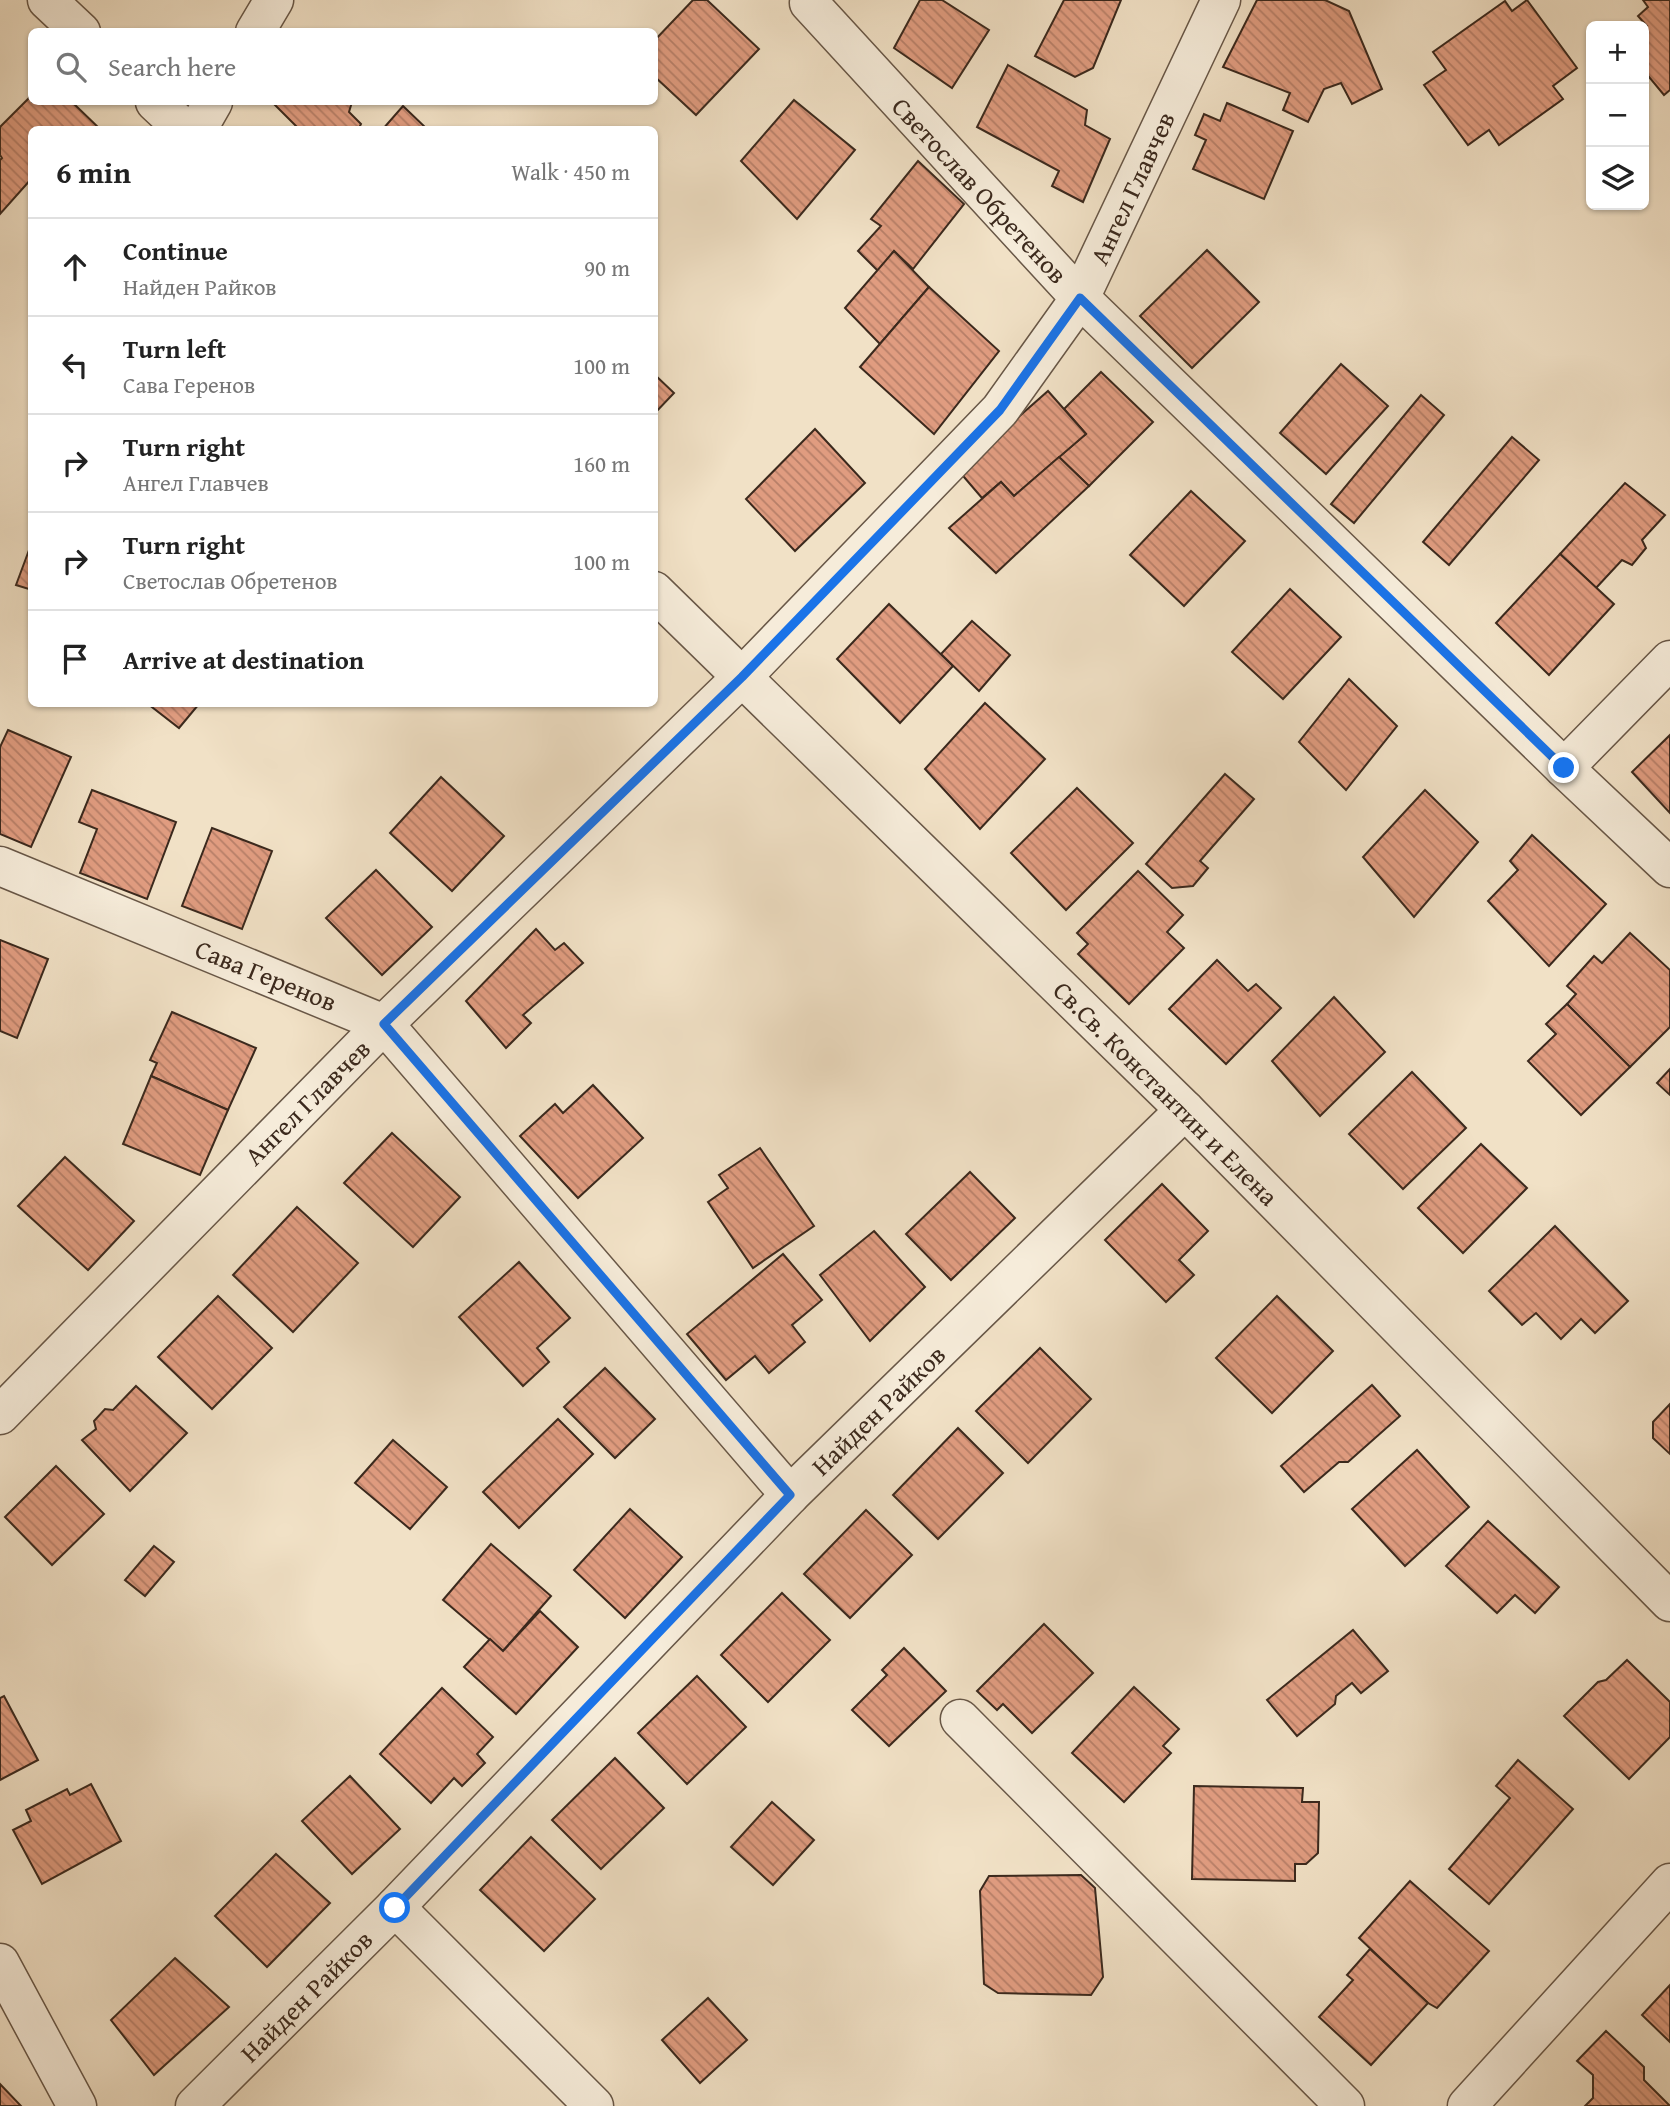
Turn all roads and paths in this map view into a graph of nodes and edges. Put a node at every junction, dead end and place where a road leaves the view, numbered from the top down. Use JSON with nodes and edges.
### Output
{"nodes":[{"id":1,"x":47,"y":0,"type":"edge"},
{"id":2,"x":274,"y":0,"type":"edge"},
{"id":3,"x":1221,"y":0,"type":"edge"},
{"id":4,"x":809,"y":3,"type":"dead end"},
{"id":5,"x":77,"y":28,"type":"edge"},
{"id":6,"x":257,"y":28,"type":"edge"},
{"id":7,"x":158,"y":105,"type":"edge"},
{"id":8,"x":212,"y":105,"type":"edge"},
{"id":9,"x":181,"y":126,"type":"edge"},
{"id":10,"x":199,"y":126,"type":"edge"},
{"id":11,"x":1080,"y":298,"type":"junction"},
{"id":12,"x":658,"y":595,"type":"edge"},
{"id":13,"x":1670,"y":660,"type":"edge"},
{"id":14,"x":742,"y":677,"type":"junction"},
{"id":15,"x":1564,"y":768,"type":"junction"},
{"id":16,"x":0,"y":866,"type":"edge"},
{"id":17,"x":1670,"y":868,"type":"edge"},
{"id":18,"x":384,"y":1024,"type":"junction"},
{"id":19,"x":1185,"y":1110,"type":"junction"},
{"id":20,"x":0,"y":1415,"type":"edge"},
{"id":21,"x":790,"y":1495,"type":"junction"},
{"id":22,"x":1670,"y":1602,"type":"edge"},
{"id":23,"x":960,"y":1719,"type":"dead end"},
{"id":24,"x":1670,"y":1883,"type":"edge"},
{"id":25,"x":395,"y":1908,"type":"junction"},
{"id":26,"x":0,"y":1963,"type":"edge"},
{"id":27,"x":77,"y":2106,"type":"edge"},
{"id":28,"x":195,"y":2106,"type":"edge"},
{"id":29,"x":594,"y":2106,"type":"edge"},
{"id":30,"x":1345,"y":2106,"type":"edge"},
{"id":31,"x":1467,"y":2106,"type":"edge"}],
"edges":[{"from":1,"to":5,"type":"street"},
{"from":2,"to":6,"type":"street"},
{"from":3,"to":11,"type":"street","name":"Ангел Главчев"},
{"from":4,"to":11,"type":"street","name":"Светослав Обретенов"},
{"from":7,"to":9,"type":"street"},
{"from":8,"to":10,"type":"street"},
{"from":11,"to":14,"type":"street","name":"Ангел Главчев"},
{"from":11,"to":15,"type":"street","name":"Светослав Обретенов"},
{"from":12,"to":14,"type":"street","name":"Св.Св. Константин и Елена"},
{"from":13,"to":15,"type":"street"},
{"from":14,"to":18,"type":"street","name":"Ангел Главчев"},
{"from":14,"to":19,"type":"street","name":"Св.Св. Константин и Елена"},
{"from":15,"to":17,"type":"street","name":"Светослав Обретенов"},
{"from":16,"to":18,"type":"street","name":"Сава Геренов"},
{"from":18,"to":20,"type":"street","name":"Ангел Главчев"},
{"from":18,"to":21,"type":"street","name":"Сава Геренов"},
{"from":19,"to":21,"type":"street","name":"Найден Райков"},
{"from":19,"to":22,"type":"street","name":"Св.Св. Константин и Елена"},
{"from":21,"to":25,"type":"street","name":"Найден Райков"},
{"from":23,"to":30,"type":"street"},
{"from":24,"to":31,"type":"street"},
{"from":25,"to":28,"type":"street","name":"Найден Райков"},
{"from":25,"to":29,"type":"street"},
{"from":26,"to":27,"type":"street"}]}
